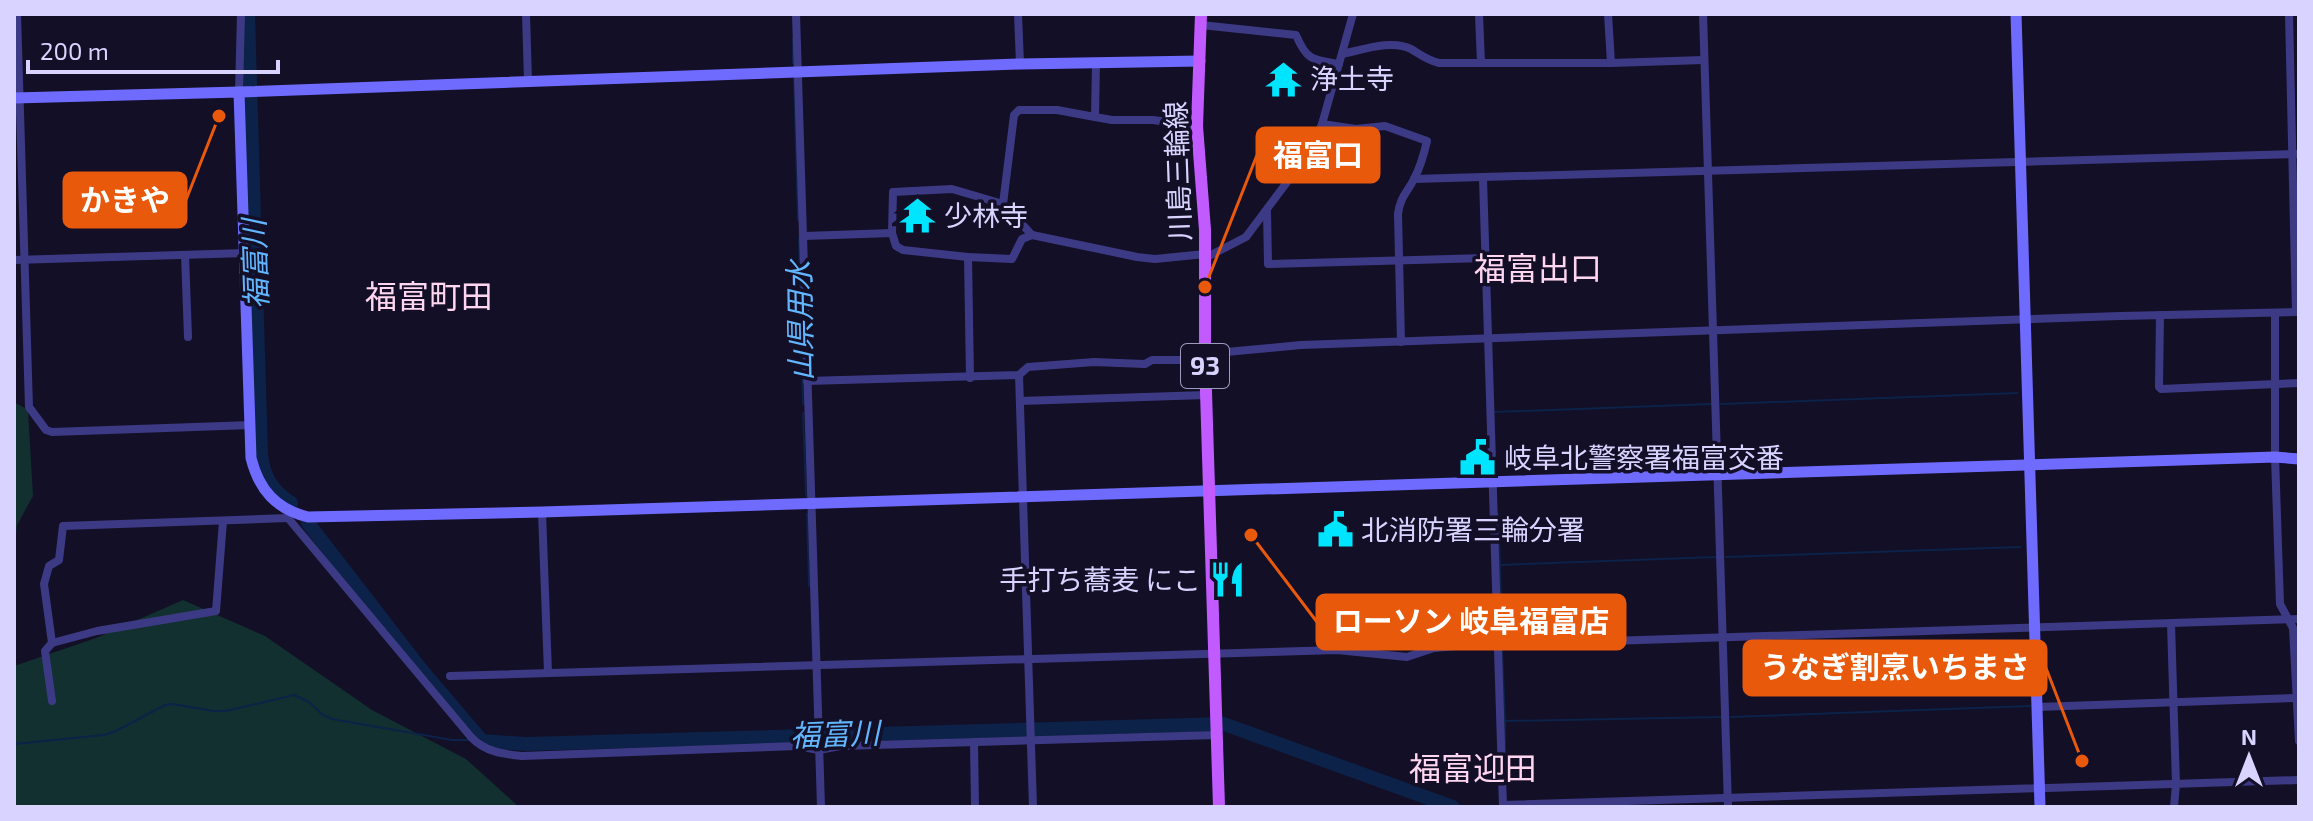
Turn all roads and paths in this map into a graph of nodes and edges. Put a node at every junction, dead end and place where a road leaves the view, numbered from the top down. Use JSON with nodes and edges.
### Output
{"nodes":[{"id":1,"x":17,"y":14,"type":"edge"},
{"id":2,"x":241,"y":14,"type":"edge"},
{"id":3,"x":526,"y":14,"type":"edge"},
{"id":4,"x":796,"y":14,"type":"edge"},
{"id":5,"x":1018,"y":14,"type":"edge"},
{"id":6,"x":1353,"y":14,"type":"edge"},
{"id":7,"x":1479,"y":14,"type":"edge"},
{"id":8,"x":1608,"y":14,"type":"edge"},
{"id":9,"x":1703,"y":14,"type":"edge"},
{"id":10,"x":2016,"y":14,"type":"edge"},
{"id":11,"x":2289,"y":14,"type":"edge"},
{"id":12,"x":1201,"y":19,"type":"edge"},
{"id":13,"x":1342,"y":54,"type":"junction"},
{"id":14,"x":1704,"y":60,"type":"junction"},
{"id":15,"x":1200,"y":61,"type":"junction"},
{"id":16,"x":1096,"y":62,"type":"junction"},
{"id":17,"x":1481,"y":63,"type":"junction"},
{"id":18,"x":1611,"y":63,"type":"junction"},
{"id":19,"x":1020,"y":64,"type":"junction"},
{"id":20,"x":1339,"y":64,"type":"junction"},
{"id":21,"x":798,"y":72,"type":"junction"},
{"id":22,"x":528,"y":81,"type":"junction"},
{"id":23,"x":248,"y":92,"type":"junction"},
{"id":24,"x":17,"y":98,"type":"edge"},
{"id":25,"x":1095,"y":117,"type":"junction"},
{"id":26,"x":1322,"y":124,"type":"junction"},
{"id":27,"x":1197,"y":126,"type":"junction"},
{"id":28,"x":2296,"y":154,"type":"edge"},
{"id":29,"x":2020,"y":162,"type":"junction"},
{"id":30,"x":1707,"y":170,"type":"junction"},
{"id":31,"x":1414,"y":179,"type":"junction"},
{"id":32,"x":1483,"y":179,"type":"junction"},
{"id":33,"x":1003,"y":204,"type":"junction"},
{"id":34,"x":1267,"y":211,"type":"junction"},
{"id":35,"x":892,"y":233,"type":"junction"},
{"id":36,"x":1032,"y":235,"type":"junction"},
{"id":37,"x":804,"y":236,"type":"junction"},
{"id":38,"x":246,"y":253,"type":"junction"},
{"id":39,"x":185,"y":255,"type":"junction"},
{"id":40,"x":1205,"y":256,"type":"junction"},
{"id":41,"x":968,"y":257,"type":"junction"},
{"id":42,"x":1486,"y":258,"type":"junction"},
{"id":43,"x":25,"y":259,"type":"junction"},
{"id":44,"x":14,"y":260,"type":"edge"},
{"id":45,"x":1399,"y":261,"type":"junction"},
{"id":46,"x":2298,"y":312,"type":"edge"},
{"id":47,"x":2275,"y":313,"type":"junction"},
{"id":48,"x":2160,"y":315,"type":"junction"},
{"id":49,"x":2026,"y":321,"type":"junction"},
{"id":50,"x":1712,"y":331,"type":"junction"},
{"id":51,"x":188,"y":337,"type":"dead end"},
{"id":52,"x":1488,"y":340,"type":"junction"},
{"id":53,"x":1401,"y":342,"type":"junction"},
{"id":54,"x":1205,"y":357,"type":"junction"},
{"id":55,"x":1019,"y":375,"type":"junction"},
{"id":56,"x":970,"y":378,"type":"junction"},
{"id":57,"x":807,"y":381,"type":"junction"},
{"id":58,"x":2299,"y":383,"type":"edge"},
{"id":59,"x":2275,"y":384,"type":"junction"},
{"id":60,"x":1206,"y":395,"type":"junction"},
{"id":61,"x":1020,"y":401,"type":"junction"},
{"id":62,"x":251,"y":425,"type":"junction"},
{"id":63,"x":2275,"y":457,"type":"junction"},
{"id":64,"x":2299,"y":459,"type":"edge"},
{"id":65,"x":2030,"y":464,"type":"junction"},
{"id":66,"x":1716,"y":474,"type":"junction"},
{"id":67,"x":1493,"y":481,"type":"junction"},
{"id":68,"x":1210,"y":490,"type":"junction"},
{"id":69,"x":1023,"y":496,"type":"junction"},
{"id":70,"x":810,"y":504,"type":"junction"},
{"id":71,"x":542,"y":512,"type":"junction"},
{"id":72,"x":290,"y":515,"type":"junction"},
{"id":73,"x":223,"y":521,"type":"junction"},
{"id":74,"x":2299,"y":619,"type":"edge"},
{"id":75,"x":2289,"y":621,"type":"junction"},
{"id":76,"x":2171,"y":624,"type":"junction"},
{"id":77,"x":2035,"y":628,"type":"junction"},
{"id":78,"x":1722,"y":638,"type":"junction"},
{"id":79,"x":52,"y":643,"type":"junction"},
{"id":80,"x":1500,"y":644,"type":"junction"},
{"id":81,"x":1215,"y":653,"type":"junction"},
{"id":82,"x":1029,"y":659,"type":"junction"},
{"id":83,"x":816,"y":666,"type":"junction"},
{"id":84,"x":548,"y":673,"type":"junction"},
{"id":85,"x":450,"y":676,"type":"dead end"},
{"id":86,"x":2296,"y":698,"type":"junction"},
{"id":87,"x":52,"y":701,"type":"dead end"},
{"id":88,"x":2173,"y":703,"type":"junction"},
{"id":89,"x":2037,"y":707,"type":"junction"},
{"id":90,"x":1216,"y":734,"type":"junction"},
{"id":91,"x":1031,"y":740,"type":"junction"},
{"id":92,"x":2299,"y":741,"type":"edge"},
{"id":93,"x":974,"y":742,"type":"junction"},
{"id":94,"x":819,"y":747,"type":"junction"},
{"id":95,"x":2299,"y":780,"type":"edge"},
{"id":96,"x":2176,"y":784,"type":"junction"},
{"id":97,"x":2040,"y":787,"type":"junction"},
{"id":98,"x":1728,"y":797,"type":"junction"},
{"id":99,"x":1505,"y":805,"type":"edge"},
{"id":100,"x":821,"y":807,"type":"edge"},
{"id":101,"x":975,"y":807,"type":"edge"},
{"id":102,"x":1033,"y":807,"type":"edge"},
{"id":103,"x":1219,"y":807,"type":"edge"},
{"id":104,"x":1728,"y":807,"type":"edge"},
{"id":105,"x":2040,"y":807,"type":"edge"},
{"id":106,"x":2174,"y":807,"type":"edge"}],
"edges":[{"from":1,"to":24,"type":"street"},
{"from":2,"to":23,"type":"street"},
{"from":3,"to":22,"type":"street"},
{"from":4,"to":21,"type":"street"},
{"from":5,"to":19,"type":"street"},
{"from":6,"to":13,"type":"street"},
{"from":7,"to":17,"type":"street"},
{"from":8,"to":18,"type":"street"},
{"from":9,"to":14,"type":"street"},
{"from":10,"to":29,"type":"street"},
{"from":11,"to":28,"type":"street"},
{"from":12,"to":15,"type":"main road","name":"川島三輪線","number":"93"},
{"from":12,"to":20,"type":"street"},
{"from":13,"to":17,"type":"street"},
{"from":13,"to":20,"type":"street"},
{"from":14,"to":18,"type":"street"},
{"from":14,"to":30,"type":"street"},
{"from":15,"to":16,"type":"street"},
{"from":15,"to":27,"type":"main road","name":"川島三輪線","number":"93"},
{"from":16,"to":19,"type":"street"},
{"from":16,"to":25,"type":"street"},
{"from":17,"to":18,"type":"street"},
{"from":19,"to":21,"type":"street"},
{"from":20,"to":26,"type":"street"},
{"from":21,"to":22,"type":"street"},
{"from":21,"to":37,"type":"street"},
{"from":22,"to":23,"type":"street"},
{"from":23,"to":24,"type":"street"},
{"from":23,"to":38,"type":"street"},
{"from":24,"to":43,"type":"street"},
{"from":25,"to":27,"type":"street"},
{"from":25,"to":33,"type":"street"},
{"from":26,"to":31,"type":"street"},
{"from":26,"to":34,"type":"street"},
{"from":27,"to":40,"type":"main road","name":"川島三輪線","number":"93"},
{"from":28,"to":29,"type":"street"},
{"from":28,"to":46,"type":"street"},
{"from":29,"to":30,"type":"street"},
{"from":29,"to":49,"type":"street"},
{"from":30,"to":32,"type":"street"},
{"from":30,"to":50,"type":"street"},
{"from":31,"to":32,"type":"street"},
{"from":31,"to":45,"type":"street"},
{"from":32,"to":42,"type":"street"},
{"from":33,"to":35,"type":"street"},
{"from":33,"to":36,"type":"street"},
{"from":34,"to":40,"type":"street"},
{"from":34,"to":45,"type":"street"},
{"from":35,"to":37,"type":"street"},
{"from":35,"to":41,"type":"street"},
{"from":36,"to":40,"type":"street"},
{"from":36,"to":41,"type":"street"},
{"from":37,"to":57,"type":"street"},
{"from":38,"to":39,"type":"street"},
{"from":38,"to":62,"type":"street"},
{"from":39,"to":43,"type":"street"},
{"from":39,"to":51,"type":"street"},
{"from":40,"to":54,"type":"main road","name":"川島三輪線","number":"93"},
{"from":41,"to":56,"type":"street"},
{"from":42,"to":45,"type":"street"},
{"from":42,"to":52,"type":"street"},
{"from":43,"to":44,"type":"street"},
{"from":43,"to":62,"type":"street"},
{"from":45,"to":53,"type":"street"},
{"from":46,"to":47,"type":"street"},
{"from":47,"to":48,"type":"street"},
{"from":47,"to":59,"type":"street"},
{"from":48,"to":49,"type":"street"},
{"from":48,"to":59,"type":"street"},
{"from":49,"to":50,"type":"street"},
{"from":49,"to":65,"type":"street"},
{"from":50,"to":52,"type":"street"},
{"from":50,"to":66,"type":"street"},
{"from":52,"to":53,"type":"street"},
{"from":52,"to":67,"type":"street"},
{"from":53,"to":54,"type":"street"},
{"from":54,"to":55,"type":"street"},
{"from":54,"to":60,"type":"main road","name":"川島三輪線","number":"93"},
{"from":55,"to":56,"type":"street"},
{"from":55,"to":61,"type":"street"},
{"from":56,"to":57,"type":"street"},
{"from":57,"to":70,"type":"street"},
{"from":58,"to":59,"type":"street"},
{"from":59,"to":63,"type":"street"},
{"from":60,"to":61,"type":"street"},
{"from":60,"to":68,"type":"main road","name":"川島三輪線","number":"93"},
{"from":61,"to":69,"type":"street"},
{"from":62,"to":72,"type":"street"},
{"from":63,"to":64,"type":"street"},
{"from":63,"to":65,"type":"street"},
{"from":63,"to":75,"type":"street"},
{"from":65,"to":66,"type":"street"},
{"from":65,"to":77,"type":"street"},
{"from":66,"to":67,"type":"street"},
{"from":66,"to":78,"type":"street"},
{"from":67,"to":68,"type":"street"},
{"from":67,"to":80,"type":"street"},
{"from":68,"to":69,"type":"street"},
{"from":68,"to":81,"type":"main road","name":"川島三輪線","number":"93"},
{"from":69,"to":70,"type":"street"},
{"from":69,"to":82,"type":"street"},
{"from":70,"to":71,"type":"street"},
{"from":70,"to":83,"type":"street"},
{"from":71,"to":72,"type":"street"},
{"from":71,"to":84,"type":"street"},
{"from":72,"to":73,"type":"street"},
{"from":72,"to":94,"type":"street"},
{"from":73,"to":79,"type":"street"},
{"from":73,"to":79,"type":"street"},
{"from":74,"to":75,"type":"street"},
{"from":75,"to":76,"type":"street"},
{"from":75,"to":86,"type":"street"},
{"from":76,"to":77,"type":"street"},
{"from":76,"to":88,"type":"street"},
{"from":77,"to":78,"type":"street"},
{"from":77,"to":89,"type":"street"},
{"from":78,"to":80,"type":"street"},
{"from":78,"to":98,"type":"street"},
{"from":79,"to":87,"type":"street"},
{"from":80,"to":81,"type":"street"},
{"from":80,"to":99,"type":"street"},
{"from":81,"to":82,"type":"street"},
{"from":81,"to":90,"type":"main road","name":"川島三輪線","number":"93"},
{"from":82,"to":83,"type":"street"},
{"from":82,"to":91,"type":"street"},
{"from":83,"to":84,"type":"street"},
{"from":83,"to":94,"type":"street"},
{"from":84,"to":85,"type":"street"},
{"from":86,"to":88,"type":"street"},
{"from":86,"to":92,"type":"street"},
{"from":88,"to":89,"type":"street"},
{"from":88,"to":96,"type":"street"},
{"from":89,"to":97,"type":"street"},
{"from":90,"to":91,"type":"street"},
{"from":90,"to":103,"type":"main road","name":"川島三輪線","number":"93"},
{"from":91,"to":93,"type":"street"},
{"from":91,"to":102,"type":"street"},
{"from":93,"to":94,"type":"street"},
{"from":93,"to":101,"type":"street"},
{"from":94,"to":100,"type":"street"},
{"from":95,"to":96,"type":"street"},
{"from":96,"to":97,"type":"street"},
{"from":96,"to":106,"type":"street"},
{"from":97,"to":98,"type":"street"},
{"from":97,"to":105,"type":"street"},
{"from":98,"to":99,"type":"street"},
{"from":98,"to":104,"type":"street"}]}
